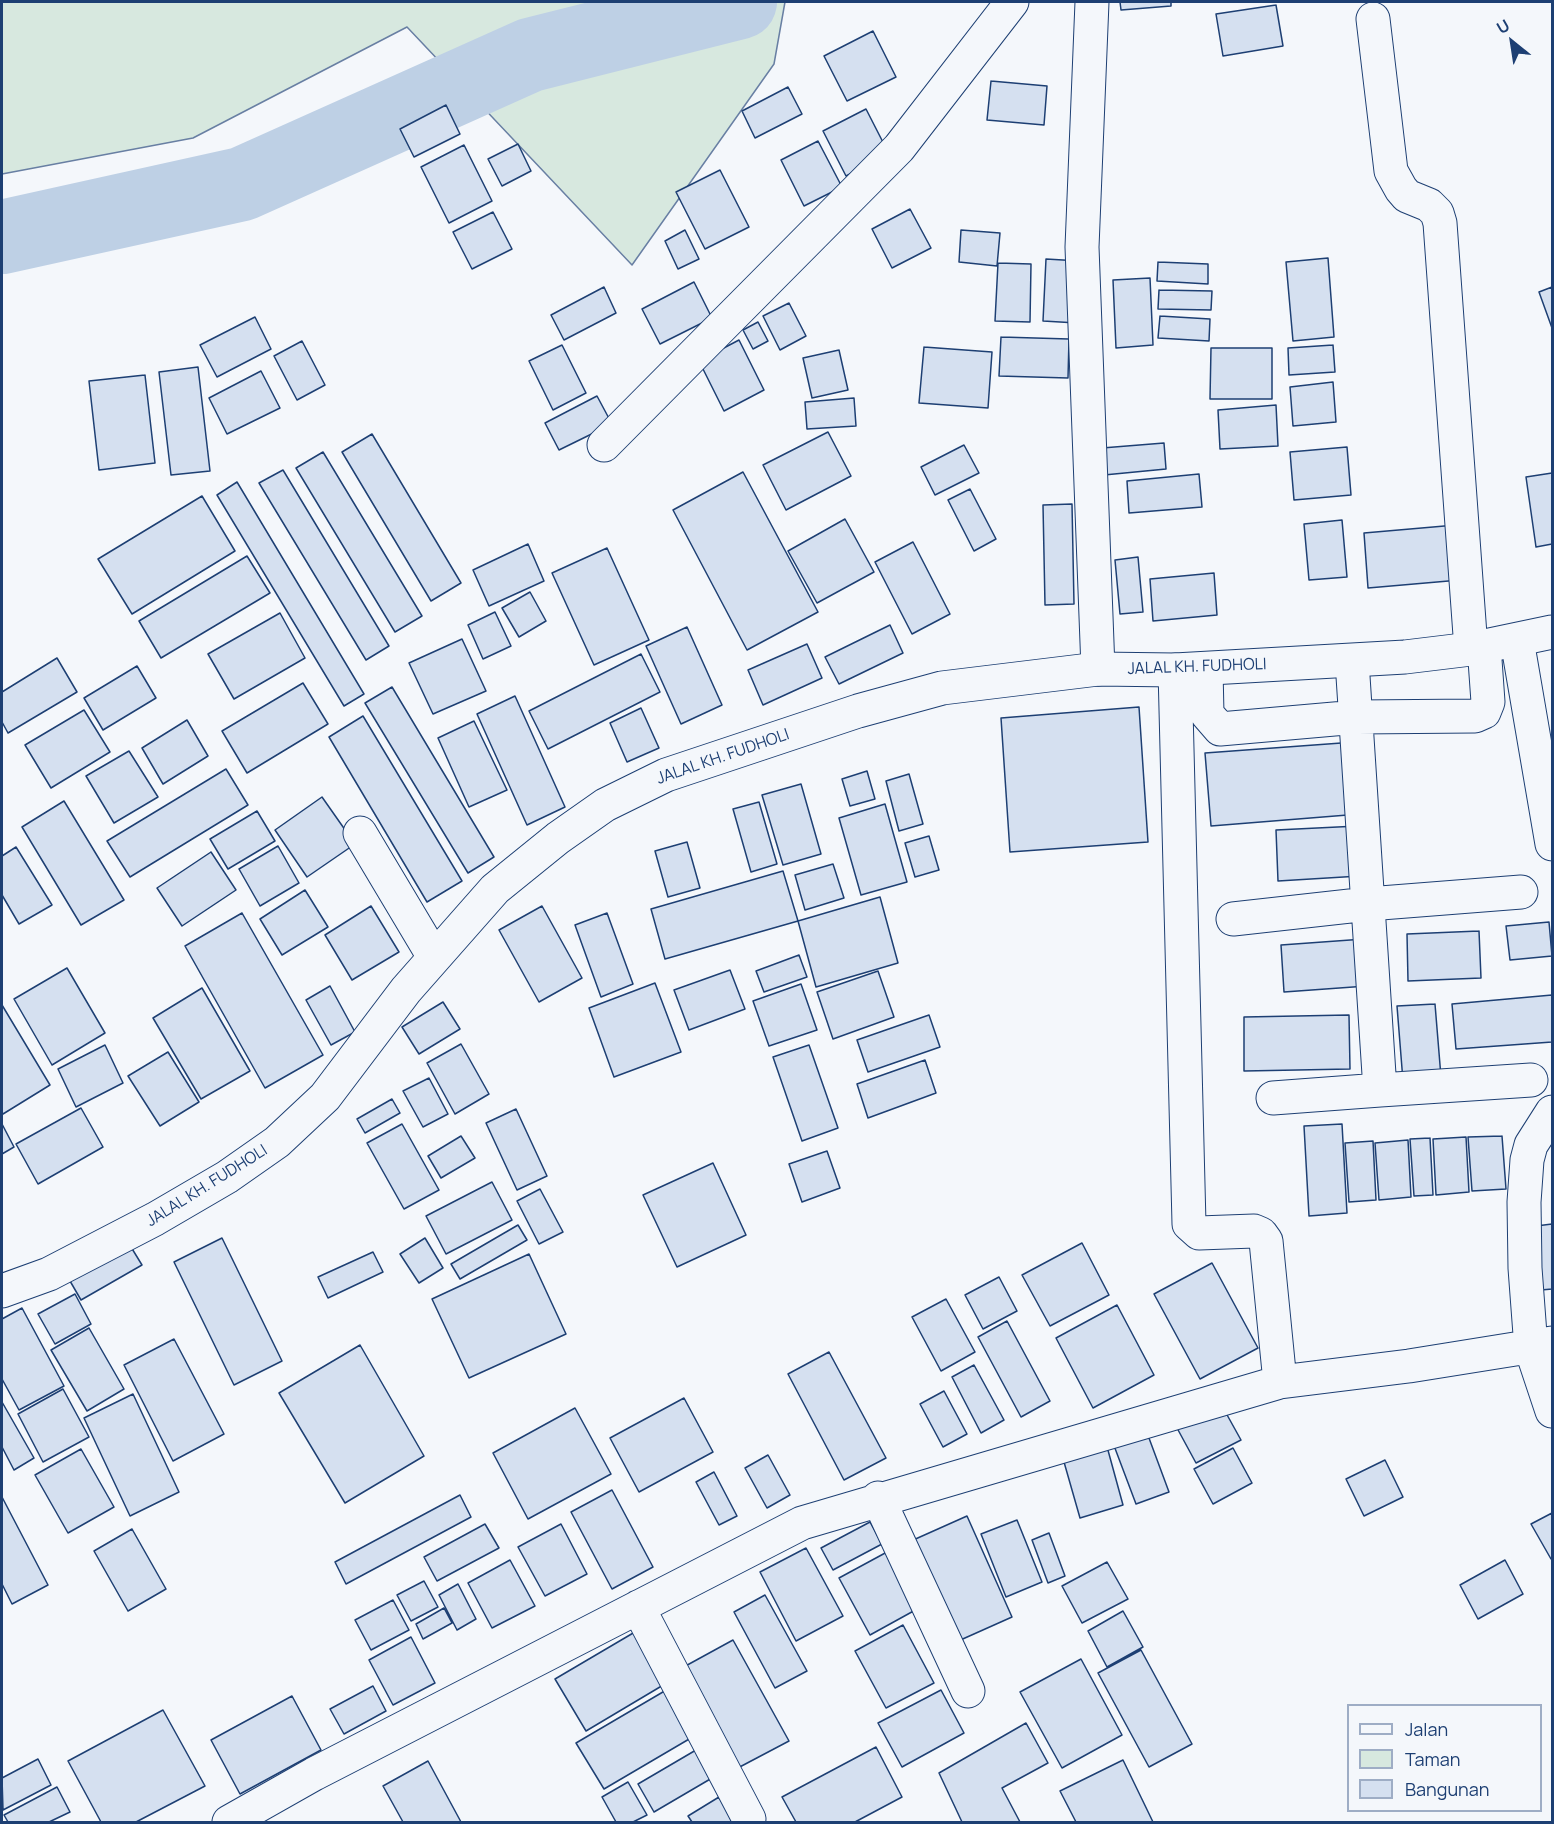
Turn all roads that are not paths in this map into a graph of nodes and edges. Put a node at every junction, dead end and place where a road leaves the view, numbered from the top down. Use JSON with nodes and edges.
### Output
{"nodes":[{"id":1,"x":1012,"y":2,"type":"edge"},
{"id":2,"x":1092,"y":2,"type":"edge"},
{"id":3,"x":1373,"y":19,"type":"dead end"},
{"id":4,"x":604,"y":445,"type":"dead end"},
{"id":5,"x":1552,"y":632,"type":"edge"},
{"id":6,"x":1517,"y":639,"type":"junction"},
{"id":7,"x":1478,"y":647,"type":"junction"},
{"id":8,"x":1352,"y":661,"type":"junction"},
{"id":9,"x":1098,"y":669,"type":"junction"},
{"id":10,"x":1190,"y":670,"type":"junction"},
{"id":11,"x":1356,"y":717,"type":"junction"},
{"id":12,"x":360,"y":833,"type":"dead end"},
{"id":13,"x":1552,"y":844,"type":"edge"},
{"id":14,"x":1521,"y":892,"type":"dead end"},
{"id":15,"x":1368,"y":904,"type":"junction"},
{"id":16,"x":1233,"y":919,"type":"dead end"},
{"id":17,"x":434,"y":957,"type":"junction"},
{"id":18,"x":1531,"y":1080,"type":"dead end"},
{"id":19,"x":1380,"y":1090,"type":"junction"},
{"id":20,"x":1273,"y":1098,"type":"dead end"},
{"id":21,"x":1552,"y":1112,"type":"edge"},
{"id":22,"x":2,"y":1292,"type":"edge"},
{"id":23,"x":1542,"y":1346,"type":"edge"},
{"id":24,"x":1280,"y":1382,"type":"junction"},
{"id":25,"x":1552,"y":1411,"type":"edge"},
{"id":26,"x":878,"y":1498,"type":"junction"},
{"id":27,"x":639,"y":1607,"type":"junction"},
{"id":28,"x":968,"y":1691,"type":"dead end"},
{"id":29,"x":749,"y":1819,"type":"dead end"},
{"id":30,"x":230,"y":1822,"type":"edge"}],
"edges":[{"from":1,"to":4,"type":"street"},
{"from":2,"to":9,"type":"street"},
{"from":3,"to":7,"type":"street"},
{"from":5,"to":6,"type":"street","name":"JALAL KH. FUDHOLI"},
{"from":6,"to":7,"type":"street","name":"JALAL KH. FUDHOLI"},
{"from":6,"to":13,"type":"street"},
{"from":7,"to":8,"type":"street","name":"JALAL KH. FUDHOLI"},
{"from":7,"to":11,"type":"street"},
{"from":8,"to":10,"type":"street","name":"JALAL KH. FUDHOLI"},
{"from":8,"to":11,"type":"street"},
{"from":9,"to":10,"type":"street","name":"JALAL KH. FUDHOLI"},
{"from":9,"to":17,"type":"street","name":"JALAL KH. FUDHOLI"},
{"from":10,"to":11,"type":"street"},
{"from":10,"to":24,"type":"street"},
{"from":11,"to":15,"type":"street"},
{"from":12,"to":17,"type":"street"},
{"from":14,"to":15,"type":"street"},
{"from":15,"to":16,"type":"street"},
{"from":15,"to":19,"type":"street"},
{"from":17,"to":22,"type":"street","name":"JALAL KH. FUDHOLI"},
{"from":18,"to":19,"type":"street"},
{"from":19,"to":20,"type":"street"},
{"from":21,"to":23,"type":"street"},
{"from":23,"to":24,"type":"street"},
{"from":23,"to":25,"type":"street"},
{"from":24,"to":26,"type":"street"},
{"from":26,"to":27,"type":"street"},
{"from":26,"to":28,"type":"street"},
{"from":27,"to":29,"type":"street"},
{"from":27,"to":30,"type":"street"}]}
